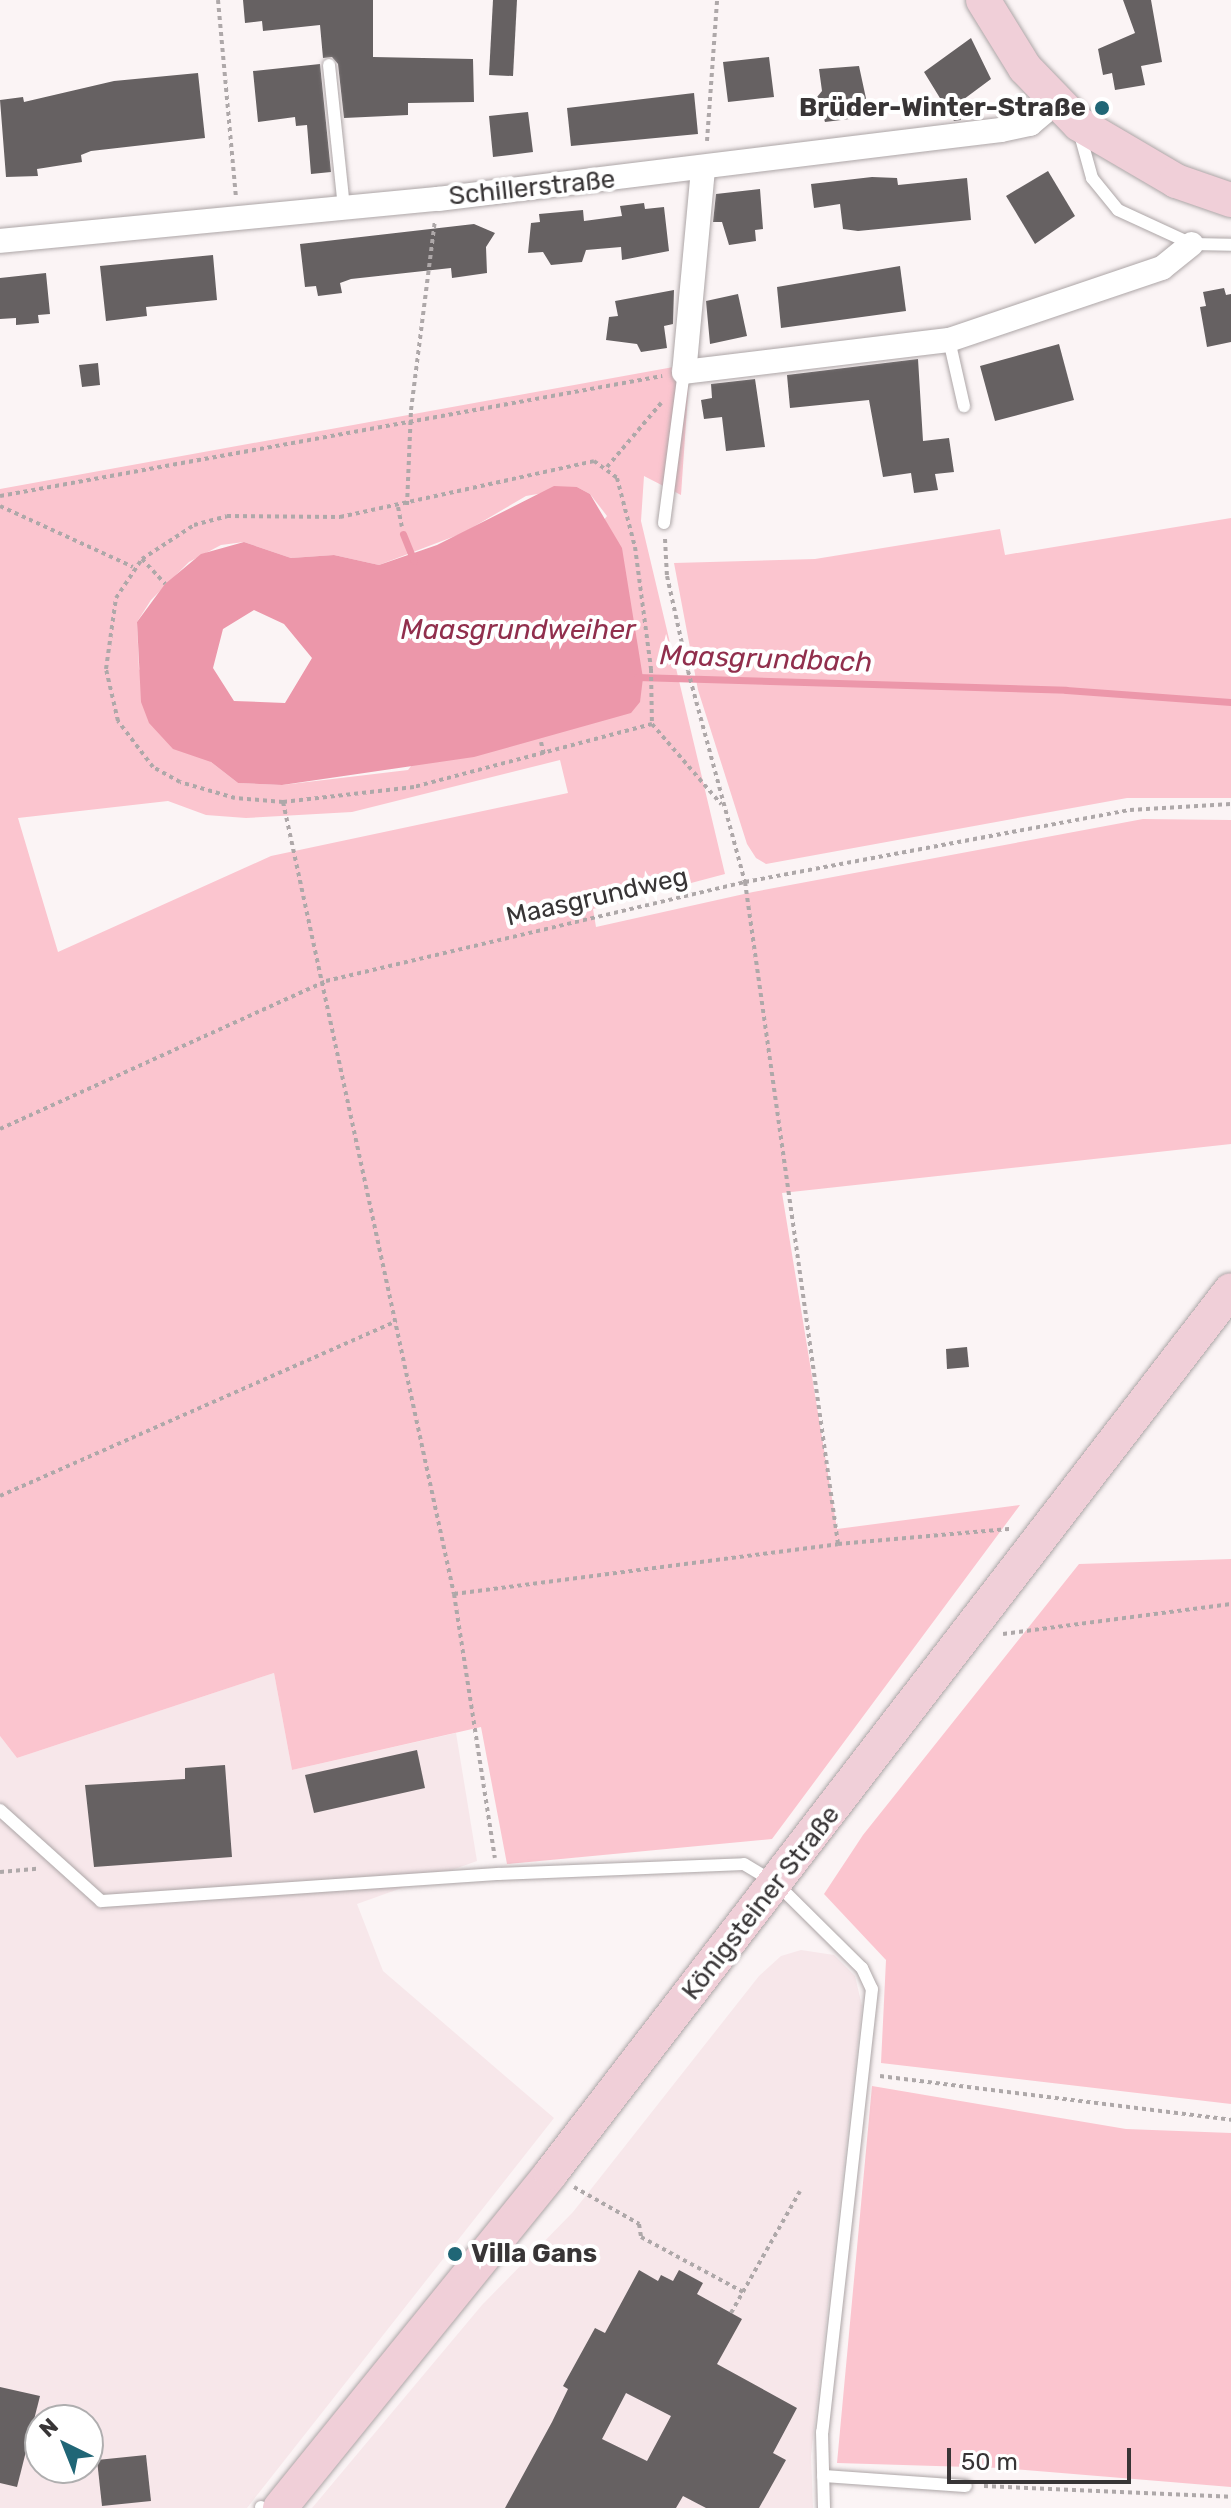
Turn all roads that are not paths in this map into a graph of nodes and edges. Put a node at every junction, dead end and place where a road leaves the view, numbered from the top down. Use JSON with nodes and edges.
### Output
{"nodes":[{"id":1,"x":992,"y":3,"type":"edge"},
{"id":2,"x":329,"y":65,"type":"dead end"},
{"id":3,"x":1067,"y":113,"type":"junction"},
{"id":4,"x":703,"y":169,"type":"junction"},
{"id":5,"x":1231,"y":200,"type":"edge"},
{"id":6,"x":344,"y":208,"type":"junction"},
{"id":7,"x":0,"y":241,"type":"edge"},
{"id":8,"x":1192,"y":244,"type":"junction"},
{"id":9,"x":1231,"y":245,"type":"edge"},
{"id":10,"x":949,"y":340,"type":"junction"},
{"id":11,"x":684,"y":372,"type":"junction"},
{"id":12,"x":964,"y":406,"type":"dead end"},
{"id":13,"x":664,"y":523,"type":"road end"},
{"id":14,"x":1231,"y":1290,"type":"edge"},
{"id":15,"x":0,"y":1810,"type":"edge"},
{"id":16,"x":777,"y":1884,"type":"junction"},
{"id":17,"x":823,"y":2476,"type":"junction"},
{"id":18,"x":966,"y":2486,"type":"road end"},
{"id":19,"x":280,"y":2508,"type":"edge"},
{"id":20,"x":824,"y":2508,"type":"edge"}],
"edges":[{"from":1,"to":3,"type":"main road"},
{"from":2,"to":6,"type":"lane"},
{"from":3,"to":4,"type":"street","name":"Schillerstraße"},
{"from":3,"to":5,"type":"main road"},
{"from":3,"to":8,"type":"lane"},
{"from":4,"to":6,"type":"street","name":"Schillerstraße"},
{"from":4,"to":11,"type":"street"},
{"from":6,"to":7,"type":"street","name":"Schillerstraße"},
{"from":8,"to":9,"type":"lane"},
{"from":8,"to":10,"type":"street"},
{"from":10,"to":11,"type":"street"},
{"from":10,"to":12,"type":"lane"},
{"from":11,"to":13,"type":"lane"},
{"from":14,"to":16,"type":"main road","name":"Königsteiner Straße"},
{"from":15,"to":16,"type":"lane"},
{"from":16,"to":17,"type":"lane"},
{"from":16,"to":19,"type":"main road","name":"Königsteiner Straße"},
{"from":17,"to":18,"type":"lane"},
{"from":17,"to":20,"type":"lane"}]}
